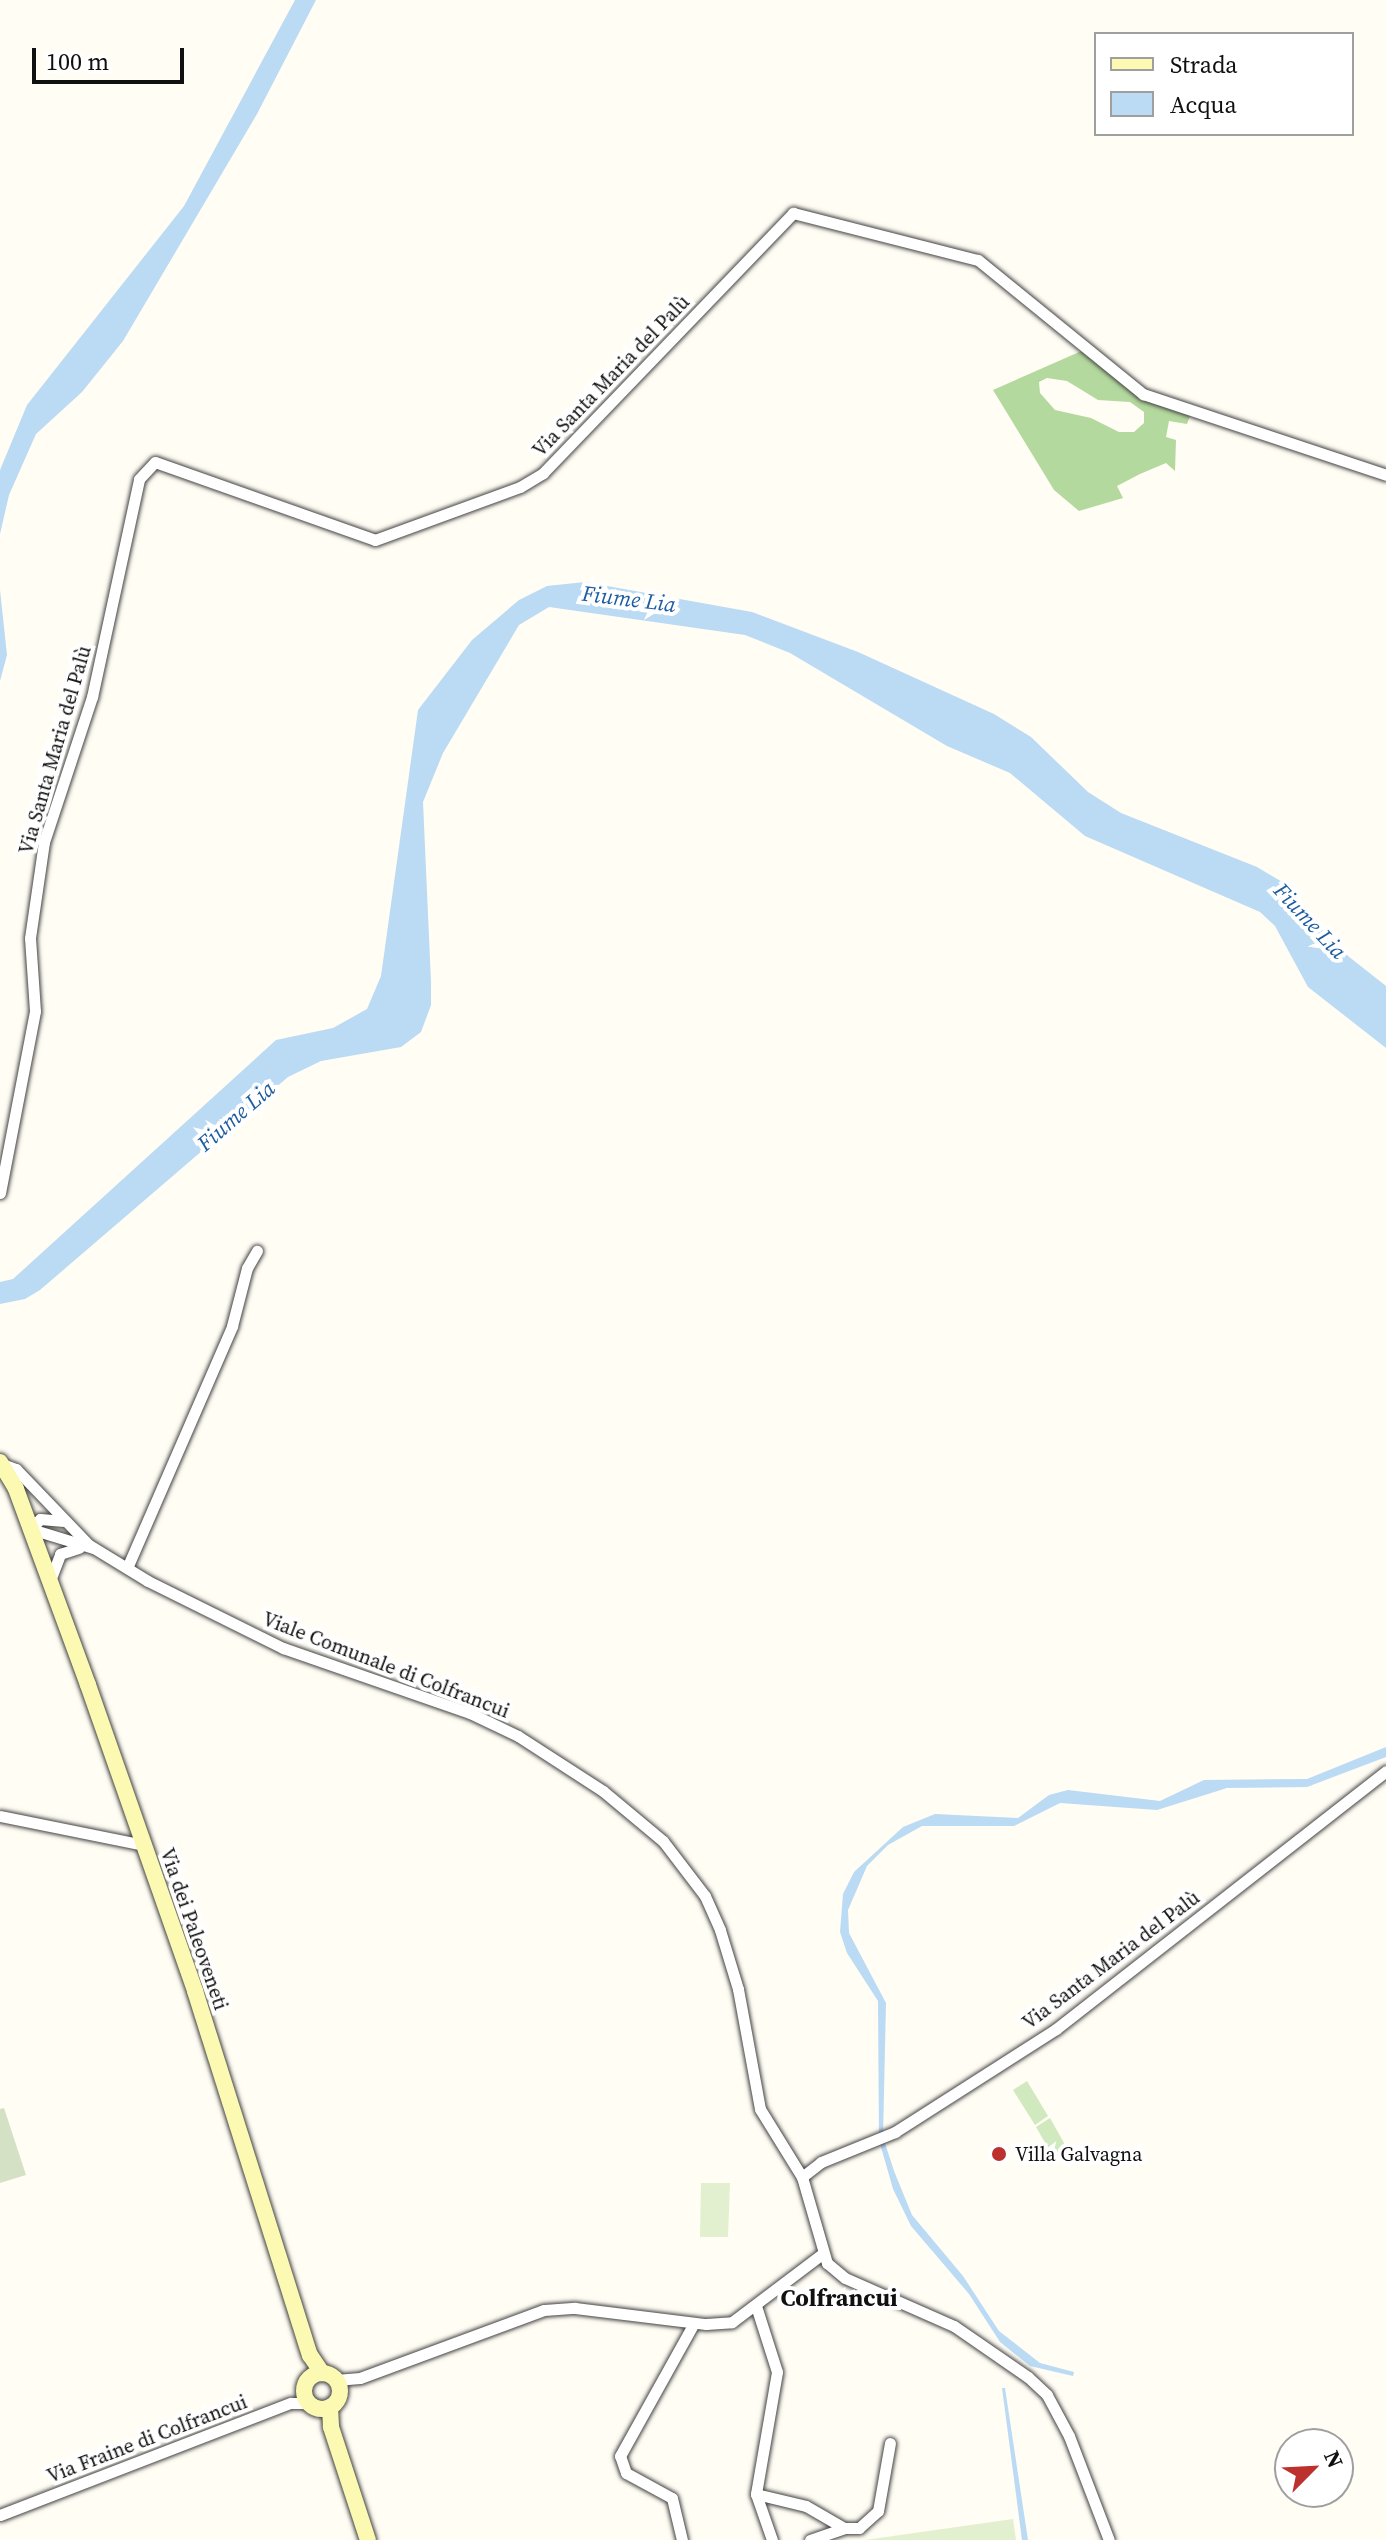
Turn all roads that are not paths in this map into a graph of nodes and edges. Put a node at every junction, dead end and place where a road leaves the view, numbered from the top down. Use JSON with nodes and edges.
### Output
{"nodes":[{"id":1,"x":1386,"y":475,"type":"edge"},
{"id":2,"x":0,"y":1193,"type":"edge"},
{"id":3,"x":257,"y":1251,"type":"dead end"},
{"id":4,"x":1,"y":1463,"type":"edge"},
{"id":5,"x":65,"y":1521,"type":"junction"},
{"id":6,"x":29,"y":1524,"type":"junction"},
{"id":7,"x":90,"y":1548,"type":"junction"},
{"id":8,"x":127,"y":1568,"type":"junction"},
{"id":9,"x":51,"y":1582,"type":"junction"},
{"id":10,"x":1386,"y":1771,"type":"edge"},
{"id":11,"x":0,"y":1816,"type":"edge"},
{"id":12,"x":144,"y":1845,"type":"junction"},
{"id":13,"x":802,"y":2177,"type":"junction"},
{"id":14,"x":822,"y":2254,"type":"junction"},
{"id":15,"x":756,"y":2306,"type":"junction"},
{"id":16,"x":694,"y":2323,"type":"junction"},
{"id":17,"x":318,"y":2393,"type":"junction"},
{"id":18,"x":890,"y":2443,"type":"dead end"},
{"id":19,"x":756,"y":2494,"type":"junction"},
{"id":20,"x":0,"y":2515,"type":"edge"},
{"id":21,"x":844,"y":2528,"type":"junction"},
{"id":22,"x":368,"y":2540,"type":"edge"},
{"id":23,"x":682,"y":2540,"type":"edge"},
{"id":24,"x":772,"y":2540,"type":"edge"},
{"id":25,"x":810,"y":2540,"type":"edge"},
{"id":26,"x":1109,"y":2540,"type":"edge"}],
"edges":[{"from":1,"to":2,"type":"street","name":"Via Santa Maria del Palù"},
{"from":3,"to":8,"type":"street"},
{"from":4,"to":5,"type":"street","name":"Viale Comunale di Colfrancui"},
{"from":4,"to":6,"type":"main road","name":"Via dei Paleoveneti"},
{"from":5,"to":6,"type":"street"},
{"from":5,"to":7,"type":"street","name":"Viale Comunale di Colfrancui"},
{"from":6,"to":7,"type":"street","name":"Viale Comunale di Colfrancui"},
{"from":6,"to":9,"type":"main road","name":"Via dei Paleoveneti"},
{"from":7,"to":8,"type":"street","name":"Viale Comunale di Colfrancui"},
{"from":7,"to":9,"type":"street"},
{"from":8,"to":13,"type":"street","name":"Viale Comunale di Colfrancui"},
{"from":9,"to":12,"type":"main road","name":"Via dei Paleoveneti"},
{"from":10,"to":13,"type":"street","name":"Via Santa Maria del Palù"},
{"from":11,"to":12,"type":"street"},
{"from":12,"to":17,"type":"main road","name":"Via dei Paleoveneti"},
{"from":13,"to":14,"type":"street","name":"Viale Comunale di Colfrancui"},
{"from":14,"to":15,"type":"street"},
{"from":14,"to":26,"type":"street"},
{"from":15,"to":16,"type":"street"},
{"from":15,"to":19,"type":"street"},
{"from":16,"to":17,"type":"street","name":"Via Fraine di Colfrancui"},
{"from":16,"to":23,"type":"street"},
{"from":17,"to":20,"type":"street","name":"Via Fraine di Colfrancui"},
{"from":17,"to":22,"type":"main road","name":"Via dei Paleoveneti"},
{"from":18,"to":21,"type":"street"},
{"from":19,"to":21,"type":"street"},
{"from":19,"to":24,"type":"street"},
{"from":21,"to":25,"type":"street"}]}
